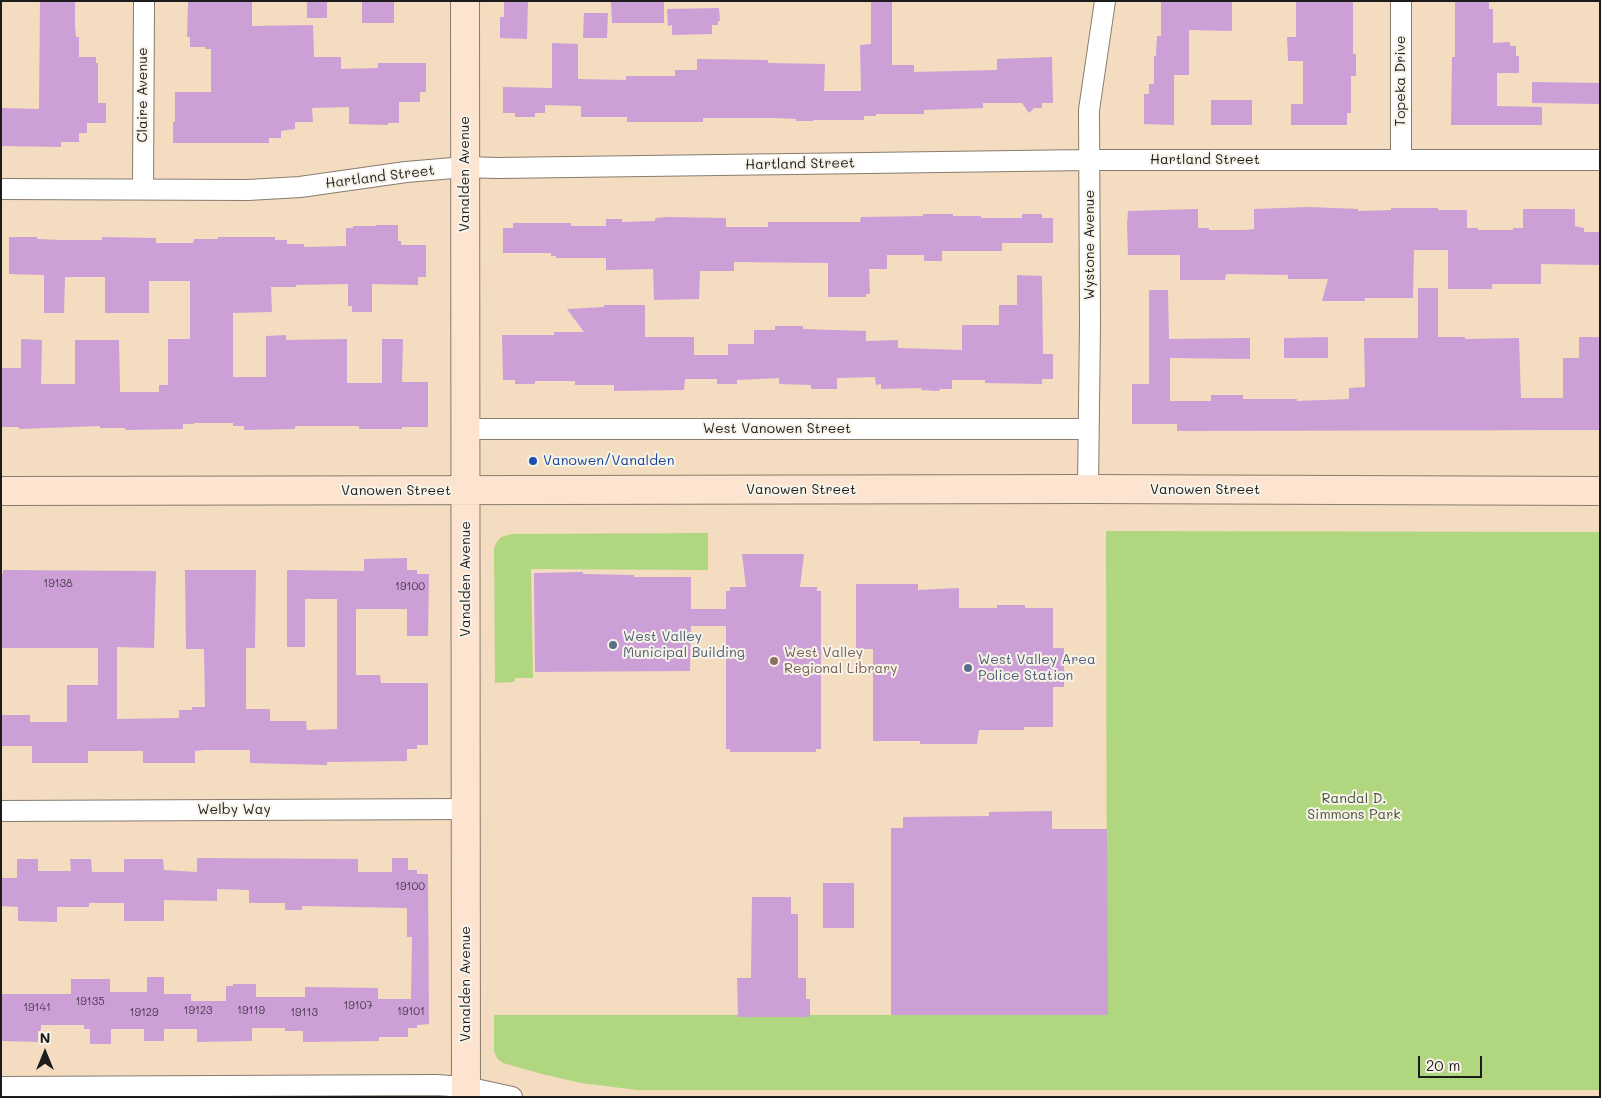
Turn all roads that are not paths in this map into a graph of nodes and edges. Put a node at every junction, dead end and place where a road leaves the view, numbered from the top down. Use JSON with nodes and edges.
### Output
{"nodes":[{"id":1,"x":144,"y":1,"type":"edge"},
{"id":2,"x":465,"y":1,"type":"edge"},
{"id":3,"x":1105,"y":1,"type":"edge"},
{"id":4,"x":1401,"y":1,"type":"edge"},
{"id":5,"x":1089,"y":160,"type":"junction"},
{"id":6,"x":1401,"y":160,"type":"junction"},
{"id":7,"x":1600,"y":160,"type":"edge"},
{"id":8,"x":466,"y":167,"type":"junction"},
{"id":9,"x":1,"y":189,"type":"edge"},
{"id":10,"x":143,"y":190,"type":"junction"},
{"id":11,"x":466,"y":429,"type":"junction"},
{"id":12,"x":1088,"y":429,"type":"junction"},
{"id":13,"x":1088,"y":489,"type":"junction"},
{"id":14,"x":1,"y":491,"type":"edge"},
{"id":15,"x":466,"y":491,"type":"junction"},
{"id":16,"x":1600,"y":491,"type":"edge"},
{"id":17,"x":466,"y":809,"type":"junction"},
{"id":18,"x":1,"y":811,"type":"edge"},
{"id":19,"x":1,"y":1087,"type":"edge"},
{"id":20,"x":466,"y":1092,"type":"edge"},
{"id":21,"x":512,"y":1097,"type":"edge"}],
"edges":[{"from":1,"to":10,"type":"street","name":"Claire Avenue"},
{"from":2,"to":8,"type":"main road","name":"Vanalden Avenue"},
{"from":3,"to":5,"type":"street","name":"Wystone Avenue"},
{"from":4,"to":6,"type":"street","name":"Topeka Drive"},
{"from":5,"to":6,"type":"street","name":"Hartland Street"},
{"from":5,"to":8,"type":"street","name":"Hartland Street"},
{"from":5,"to":12,"type":"street","name":"Wystone Avenue"},
{"from":6,"to":7,"type":"street","name":"Hartland Street"},
{"from":8,"to":10,"type":"street","name":"Hartland Street"},
{"from":8,"to":11,"type":"main road","name":"Vanalden Avenue"},
{"from":9,"to":10,"type":"street","name":"Hartland Street"},
{"from":11,"to":12,"type":"street","name":"West Vanowen Street"},
{"from":11,"to":15,"type":"main road","name":"Vanalden Avenue"},
{"from":12,"to":13,"type":"street","name":"Wystone Avenue"},
{"from":13,"to":15,"type":"main road","name":"Vanowen Street"},
{"from":13,"to":16,"type":"main road","name":"Vanowen Street"},
{"from":14,"to":15,"type":"main road","name":"Vanowen Street"},
{"from":15,"to":17,"type":"main road","name":"Vanalden Avenue"},
{"from":17,"to":18,"type":"street","name":"Welby Way"},
{"from":17,"to":20,"type":"main road","name":"Vanalden Avenue"},
{"from":19,"to":20,"type":"street"},
{"from":20,"to":21,"type":"street"}]}
